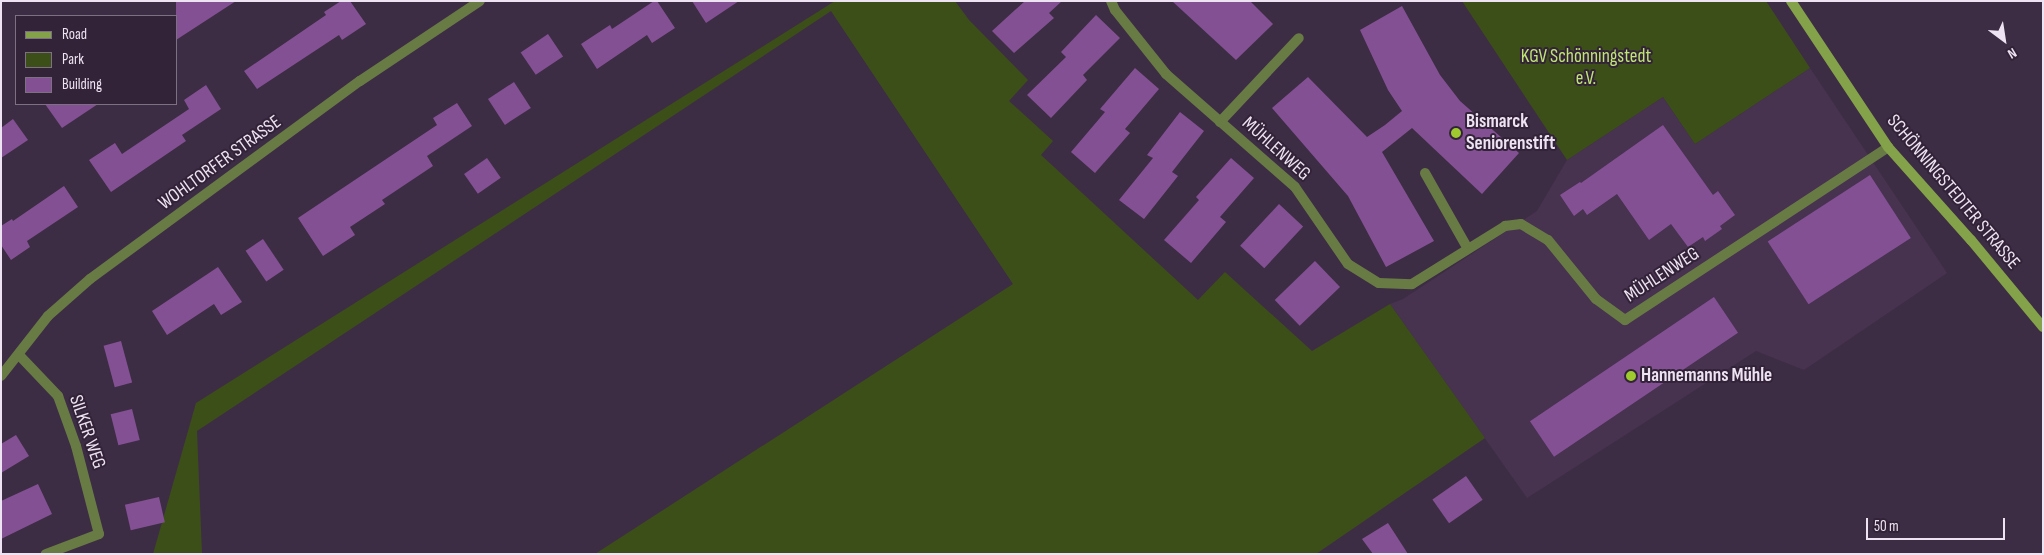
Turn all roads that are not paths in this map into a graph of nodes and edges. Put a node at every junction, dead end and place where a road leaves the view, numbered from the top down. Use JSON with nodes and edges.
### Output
{"nodes":[{"id":1,"x":480,"y":1,"type":"edge"},
{"id":2,"x":1111,"y":1,"type":"edge"},
{"id":3,"x":1791,"y":1,"type":"edge"},
{"id":4,"x":1300,"y":38,"type":"dead end"},
{"id":5,"x":1220,"y":122,"type":"junction"},
{"id":6,"x":1888,"y":147,"type":"junction"},
{"id":7,"x":1425,"y":173,"type":"dead end"},
{"id":8,"x":1468,"y":249,"type":"junction"},
{"id":9,"x":2043,"y":327,"type":"edge"},
{"id":10,"x":19,"y":354,"type":"junction"},
{"id":11,"x":1,"y":376,"type":"edge"},
{"id":12,"x":46,"y":554,"type":"edge"}],
"edges":[{"from":1,"to":10,"type":"street","name":"WOHLTORFER STRASSE"},
{"from":2,"to":5,"type":"street","name":"MÜHLENWEG"},
{"from":3,"to":6,"type":"main road","name":"SCHÖNNINGSTEDTER STRASSE"},
{"from":4,"to":5,"type":"street","name":"MÜHLENWEG"},
{"from":5,"to":8,"type":"street","name":"MÜHLENWEG"},
{"from":6,"to":8,"type":"street","name":"MÜHLENWEG"},
{"from":6,"to":9,"type":"main road","name":"SCHÖNNINGSTEDTER STRASSE"},
{"from":7,"to":8,"type":"street"},
{"from":10,"to":11,"type":"street","name":"WOHLTORFER STRASSE"},
{"from":10,"to":12,"type":"street","name":"SILKER WEG"}]}
